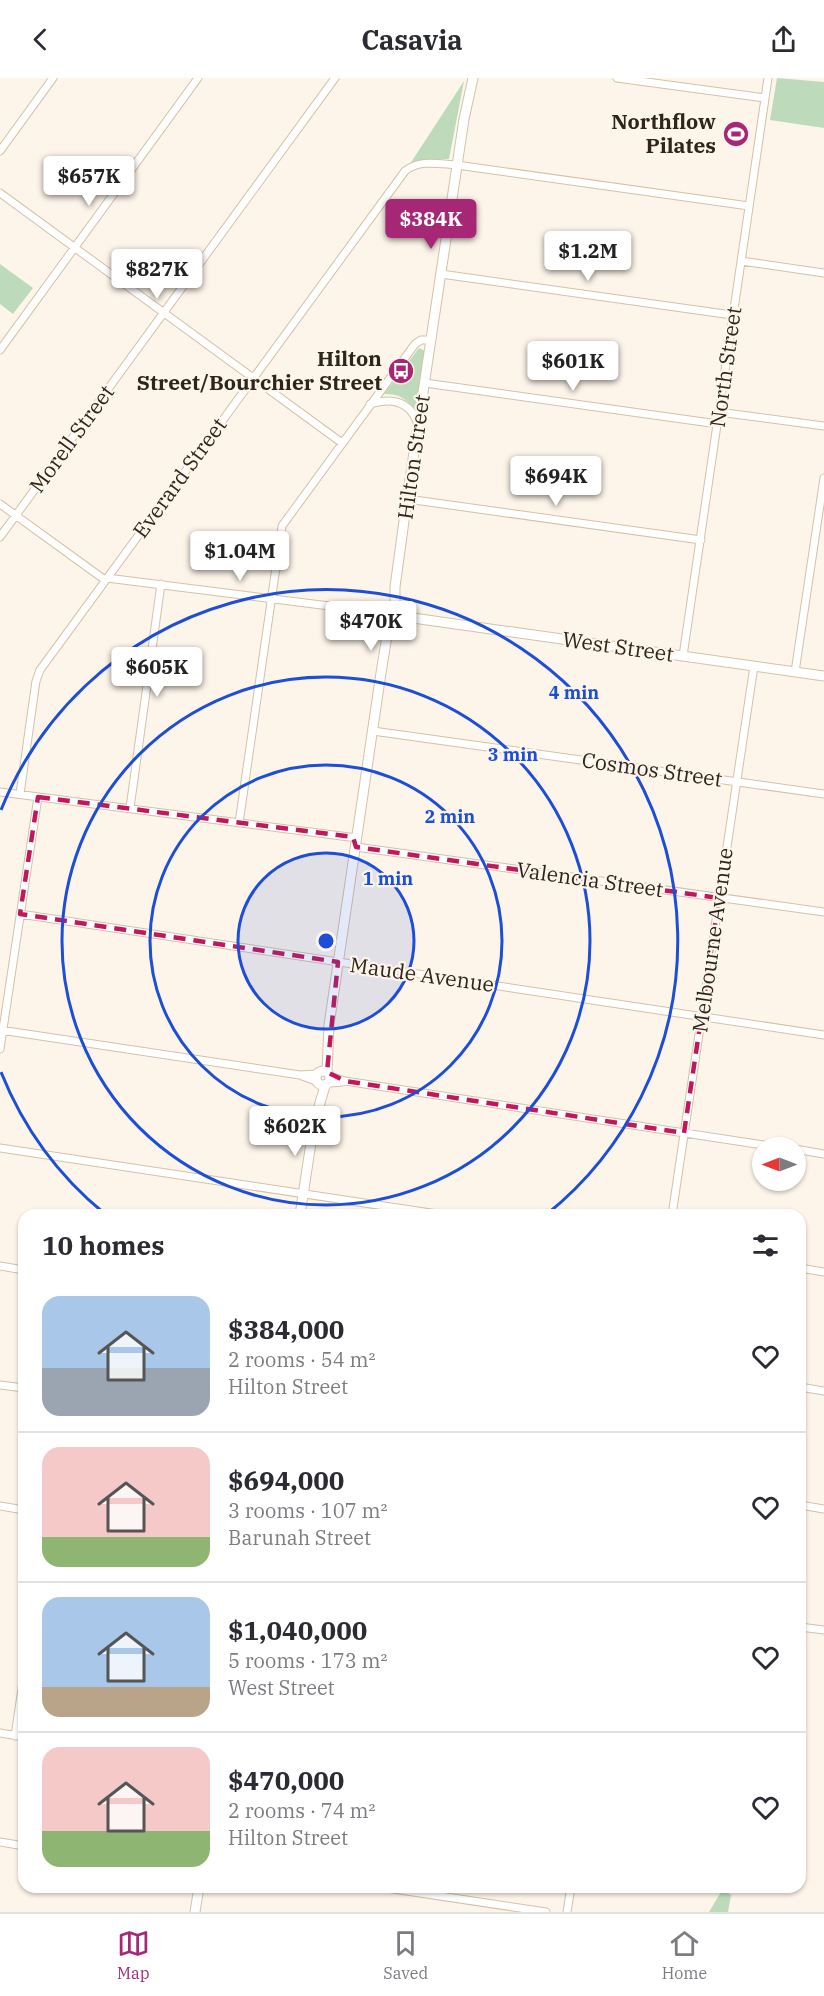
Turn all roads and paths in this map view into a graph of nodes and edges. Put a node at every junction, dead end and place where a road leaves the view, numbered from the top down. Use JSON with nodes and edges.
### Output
{"nodes":[{"id":1,"x":53,"y":78,"type":"edge"},
{"id":2,"x":198,"y":78,"type":"edge"},
{"id":3,"x":335,"y":78,"type":"edge"},
{"id":4,"x":473,"y":78,"type":"edge"},
{"id":5,"x":617,"y":78,"type":"edge"},
{"id":6,"x":768,"y":78,"type":"edge"},
{"id":7,"x":765,"y":98,"type":"junction"},
{"id":8,"x":0,"y":151,"type":"edge"},
{"id":9,"x":457,"y":165,"type":"junction"},
{"id":10,"x":0,"y":193,"type":"edge"},
{"id":11,"x":749,"y":206,"type":"junction"},
{"id":12,"x":75,"y":248,"type":"junction"},
{"id":13,"x":741,"y":261,"type":"junction"},
{"id":14,"x":824,"y":273,"type":"edge"},
{"id":15,"x":441,"y":274,"type":"junction"},
{"id":16,"x":164,"y":313,"type":"junction"},
{"id":17,"x":732,"y":315,"type":"junction"},
{"id":18,"x":431,"y":340,"type":"junction"},
{"id":19,"x":0,"y":350,"type":"edge"},
{"id":20,"x":253,"y":378,"type":"junction"},
{"id":21,"x":425,"y":383,"type":"junction"},
{"id":22,"x":370,"y":404,"type":"junction"},
{"id":23,"x":718,"y":412,"type":"junction"},
{"id":24,"x":418,"y":424,"type":"junction"},
{"id":25,"x":718,"y":424,"type":"junction"},
{"id":26,"x":824,"y":426,"type":"edge"},
{"id":27,"x":342,"y":443,"type":"junction"},
{"id":28,"x":824,"y":478,"type":"edge"},
{"id":29,"x":407,"y":499,"type":"junction"},
{"id":30,"x":0,"y":504,"type":"edge"},
{"id":31,"x":16,"y":516,"type":"junction"},
{"id":32,"x":0,"y":537,"type":"edge"},
{"id":33,"x":701,"y":540,"type":"junction"},
{"id":34,"x":106,"y":579,"type":"junction"},
{"id":35,"x":161,"y":584,"type":"junction"},
{"id":36,"x":271,"y":599,"type":"junction"},
{"id":37,"x":390,"y":615,"type":"junction"},
{"id":38,"x":684,"y":656,"type":"junction"},
{"id":39,"x":754,"y":666,"type":"junction"},
{"id":40,"x":795,"y":672,"type":"junction"},
{"id":41,"x":824,"y":676,"type":"edge"},
{"id":42,"x":373,"y":731,"type":"junction"},
{"id":43,"x":737,"y":782,"type":"junction"},
{"id":44,"x":0,"y":792,"type":"edge"},
{"id":45,"x":20,"y":794,"type":"junction"},
{"id":46,"x":824,"y":794,"type":"edge"},
{"id":47,"x":38,"y":797,"type":"junction"},
{"id":48,"x":130,"y":808,"type":"junction"},
{"id":49,"x":239,"y":823,"type":"junction"},
{"id":50,"x":356,"y":842,"type":"junction"},
{"id":51,"x":719,"y":898,"type":"junction"},
{"id":52,"x":824,"y":912,"type":"edge"},
{"id":53,"x":20,"y":914,"type":"junction"},
{"id":54,"x":338,"y":962,"type":"junction"},
{"id":55,"x":702,"y":1017,"type":"junction"},
{"id":56,"x":1,"y":1030,"type":"edge"},
{"id":57,"x":824,"y":1035,"type":"edge"},
{"id":58,"x":0,"y":1049,"type":"edge"},
{"id":59,"x":323,"y":1078,"type":"junction"},
{"id":60,"x":684,"y":1133,"type":"junction"},
{"id":61,"x":752,"y":1143,"type":"edge"},
{"id":62,"x":0,"y":1148,"type":"edge"},
{"id":63,"x":806,"y":1151,"type":"edge"},
{"id":64,"x":824,"y":1154,"type":"edge"},
{"id":65,"x":303,"y":1194,"type":"junction"},
{"id":66,"x":301,"y":1209,"type":"edge"},
{"id":67,"x":404,"y":1209,"type":"edge"},
{"id":68,"x":673,"y":1209,"type":"edge"},
{"id":69,"x":0,"y":1266,"type":"edge"},
{"id":70,"x":18,"y":1269,"type":"edge"},
{"id":71,"x":806,"y":1269,"type":"edge"},
{"id":72,"x":824,"y":1272,"type":"edge"},
{"id":73,"x":0,"y":1385,"type":"edge"},
{"id":74,"x":18,"y":1387,"type":"edge"},
{"id":75,"x":806,"y":1388,"type":"edge"},
{"id":76,"x":824,"y":1391,"type":"edge"},
{"id":77,"x":0,"y":1506,"type":"edge"},
{"id":78,"x":806,"y":1506,"type":"edge"},
{"id":79,"x":18,"y":1509,"type":"edge"},
{"id":80,"x":824,"y":1509,"type":"edge"},
{"id":81,"x":806,"y":1628,"type":"edge"},
{"id":82,"x":824,"y":1630,"type":"edge"},
{"id":83,"x":18,"y":1716,"type":"edge"},
{"id":84,"x":0,"y":1733,"type":"edge"},
{"id":85,"x":15,"y":1736,"type":"junction"},
{"id":86,"x":18,"y":1736,"type":"edge"},
{"id":87,"x":0,"y":1842,"type":"edge"},
{"id":88,"x":18,"y":1845,"type":"edge"},
{"id":89,"x":198,"y":1893,"type":"edge"},
{"id":90,"x":420,"y":1893,"type":"edge"},
{"id":91,"x":571,"y":1893,"type":"edge"},
{"id":92,"x":195,"y":1912,"type":"edge"},
{"id":93,"x":546,"y":1912,"type":"edge"},
{"id":94,"x":570,"y":1912,"type":"edge"}],
"edges":[{"from":1,"to":8,"type":"street"},
{"from":2,"to":12,"type":"street"},
{"from":3,"to":16,"type":"street","name":"Morell Street"},
{"from":4,"to":9,"type":"street","name":"Hilton Street"},
{"from":5,"to":7,"type":"street"},
{"from":6,"to":7,"type":"street","name":"North Street"},
{"from":7,"to":11,"type":"street","name":"North Street"},
{"from":9,"to":11,"type":"street","name":"Everard Street"},
{"from":9,"to":15,"type":"street","name":"Hilton Street"},
{"from":9,"to":20,"type":"street","name":"Everard Street"},
{"from":10,"to":12,"type":"street"},
{"from":11,"to":13,"type":"street","name":"North Street"},
{"from":12,"to":16,"type":"street"},
{"from":12,"to":19,"type":"street"},
{"from":13,"to":14,"type":"street"},
{"from":13,"to":17,"type":"street","name":"North Street"},
{"from":15,"to":17,"type":"street"},
{"from":15,"to":18,"type":"street","name":"Hilton Street"},
{"from":16,"to":20,"type":"street"},
{"from":16,"to":31,"type":"street","name":"Morell Street"},
{"from":17,"to":23,"type":"street","name":"North Street"},
{"from":18,"to":21,"type":"street","name":"Hilton Street"},
{"from":18,"to":22,"type":"street"},
{"from":20,"to":27,"type":"street"},
{"from":20,"to":34,"type":"street","name":"Everard Street"},
{"from":21,"to":24,"type":"street","name":"Hilton Street"},
{"from":21,"to":25,"type":"street"},
{"from":22,"to":24,"type":"street"},
{"from":22,"to":27,"type":"street"},
{"from":23,"to":25,"type":"street","name":"North Street"},
{"from":23,"to":26,"type":"street"},
{"from":24,"to":29,"type":"street","name":"Hilton Street"},
{"from":25,"to":33,"type":"street","name":"North Street"},
{"from":27,"to":36,"type":"street"},
{"from":28,"to":40,"type":"street"},
{"from":29,"to":33,"type":"street"},
{"from":29,"to":37,"type":"street","name":"Hilton Street"},
{"from":30,"to":31,"type":"street","name":"West Street"},
{"from":31,"to":32,"type":"street","name":"Morell Street"},
{"from":31,"to":34,"type":"street","name":"West Street"},
{"from":33,"to":38,"type":"street","name":"North Street"},
{"from":34,"to":35,"type":"street","name":"West Street"},
{"from":34,"to":45,"type":"street","name":"Everard Street"},
{"from":35,"to":36,"type":"street","name":"West Street"},
{"from":35,"to":48,"type":"street"},
{"from":36,"to":37,"type":"street","name":"West Street"},
{"from":36,"to":49,"type":"street"},
{"from":37,"to":38,"type":"street","name":"West Street"},
{"from":37,"to":42,"type":"street","name":"Hilton Street"},
{"from":38,"to":39,"type":"street","name":"West Street"},
{"from":39,"to":40,"type":"street","name":"West Street"},
{"from":39,"to":43,"type":"street","name":"Melbourne Avenue"},
{"from":40,"to":41,"type":"street","name":"West Street"},
{"from":42,"to":43,"type":"street","name":"Cosmos Street"},
{"from":42,"to":50,"type":"street","name":"Hilton Street"},
{"from":43,"to":46,"type":"street","name":"Cosmos Street"},
{"from":43,"to":51,"type":"street","name":"Melbourne Avenue"},
{"from":44,"to":45,"type":"street","name":"Valencia Street"},
{"from":45,"to":47,"type":"street","name":"Valencia Street"},
{"from":47,"to":48,"type":"street","name":"Valencia Street"},
{"from":47,"to":53,"type":"street"},
{"from":48,"to":49,"type":"street","name":"Valencia Street"},
{"from":49,"to":50,"type":"street","name":"Valencia Street"},
{"from":50,"to":51,"type":"street","name":"Valencia Street"},
{"from":50,"to":54,"type":"street","name":"Hilton Street"},
{"from":51,"to":52,"type":"street","name":"Valencia Street"},
{"from":51,"to":55,"type":"street","name":"Melbourne Avenue"},
{"from":53,"to":54,"type":"street","name":"Maude Avenue"},
{"from":53,"to":56,"type":"street"},
{"from":54,"to":55,"type":"street","name":"Maude Avenue"},
{"from":54,"to":59,"type":"street","name":"Hilton Street"},
{"from":55,"to":57,"type":"street","name":"Maude Avenue"},
{"from":55,"to":60,"type":"street","name":"Melbourne Avenue"},
{"from":56,"to":58,"type":"street"},
{"from":56,"to":59,"type":"street"},
{"from":59,"to":60,"type":"street"},
{"from":59,"to":65,"type":"street","name":"Hilton Street"},
{"from":60,"to":61,"type":"street"},
{"from":60,"to":68,"type":"street","name":"Melbourne Avenue"},
{"from":62,"to":65,"type":"street"},
{"from":63,"to":64,"type":"street"},
{"from":65,"to":66,"type":"street","name":"Hilton Street"},
{"from":65,"to":67,"type":"street"},
{"from":69,"to":70,"type":"street"},
{"from":71,"to":72,"type":"street"},
{"from":73,"to":74,"type":"street"},
{"from":75,"to":76,"type":"street"},
{"from":77,"to":79,"type":"street"},
{"from":78,"to":80,"type":"street"},
{"from":81,"to":82,"type":"street"},
{"from":83,"to":85,"type":"street"},
{"from":84,"to":85,"type":"street"},
{"from":85,"to":86,"type":"street"},
{"from":87,"to":88,"type":"street"},
{"from":89,"to":92,"type":"street"},
{"from":90,"to":93,"type":"street"},
{"from":91,"to":94,"type":"street"}]}
